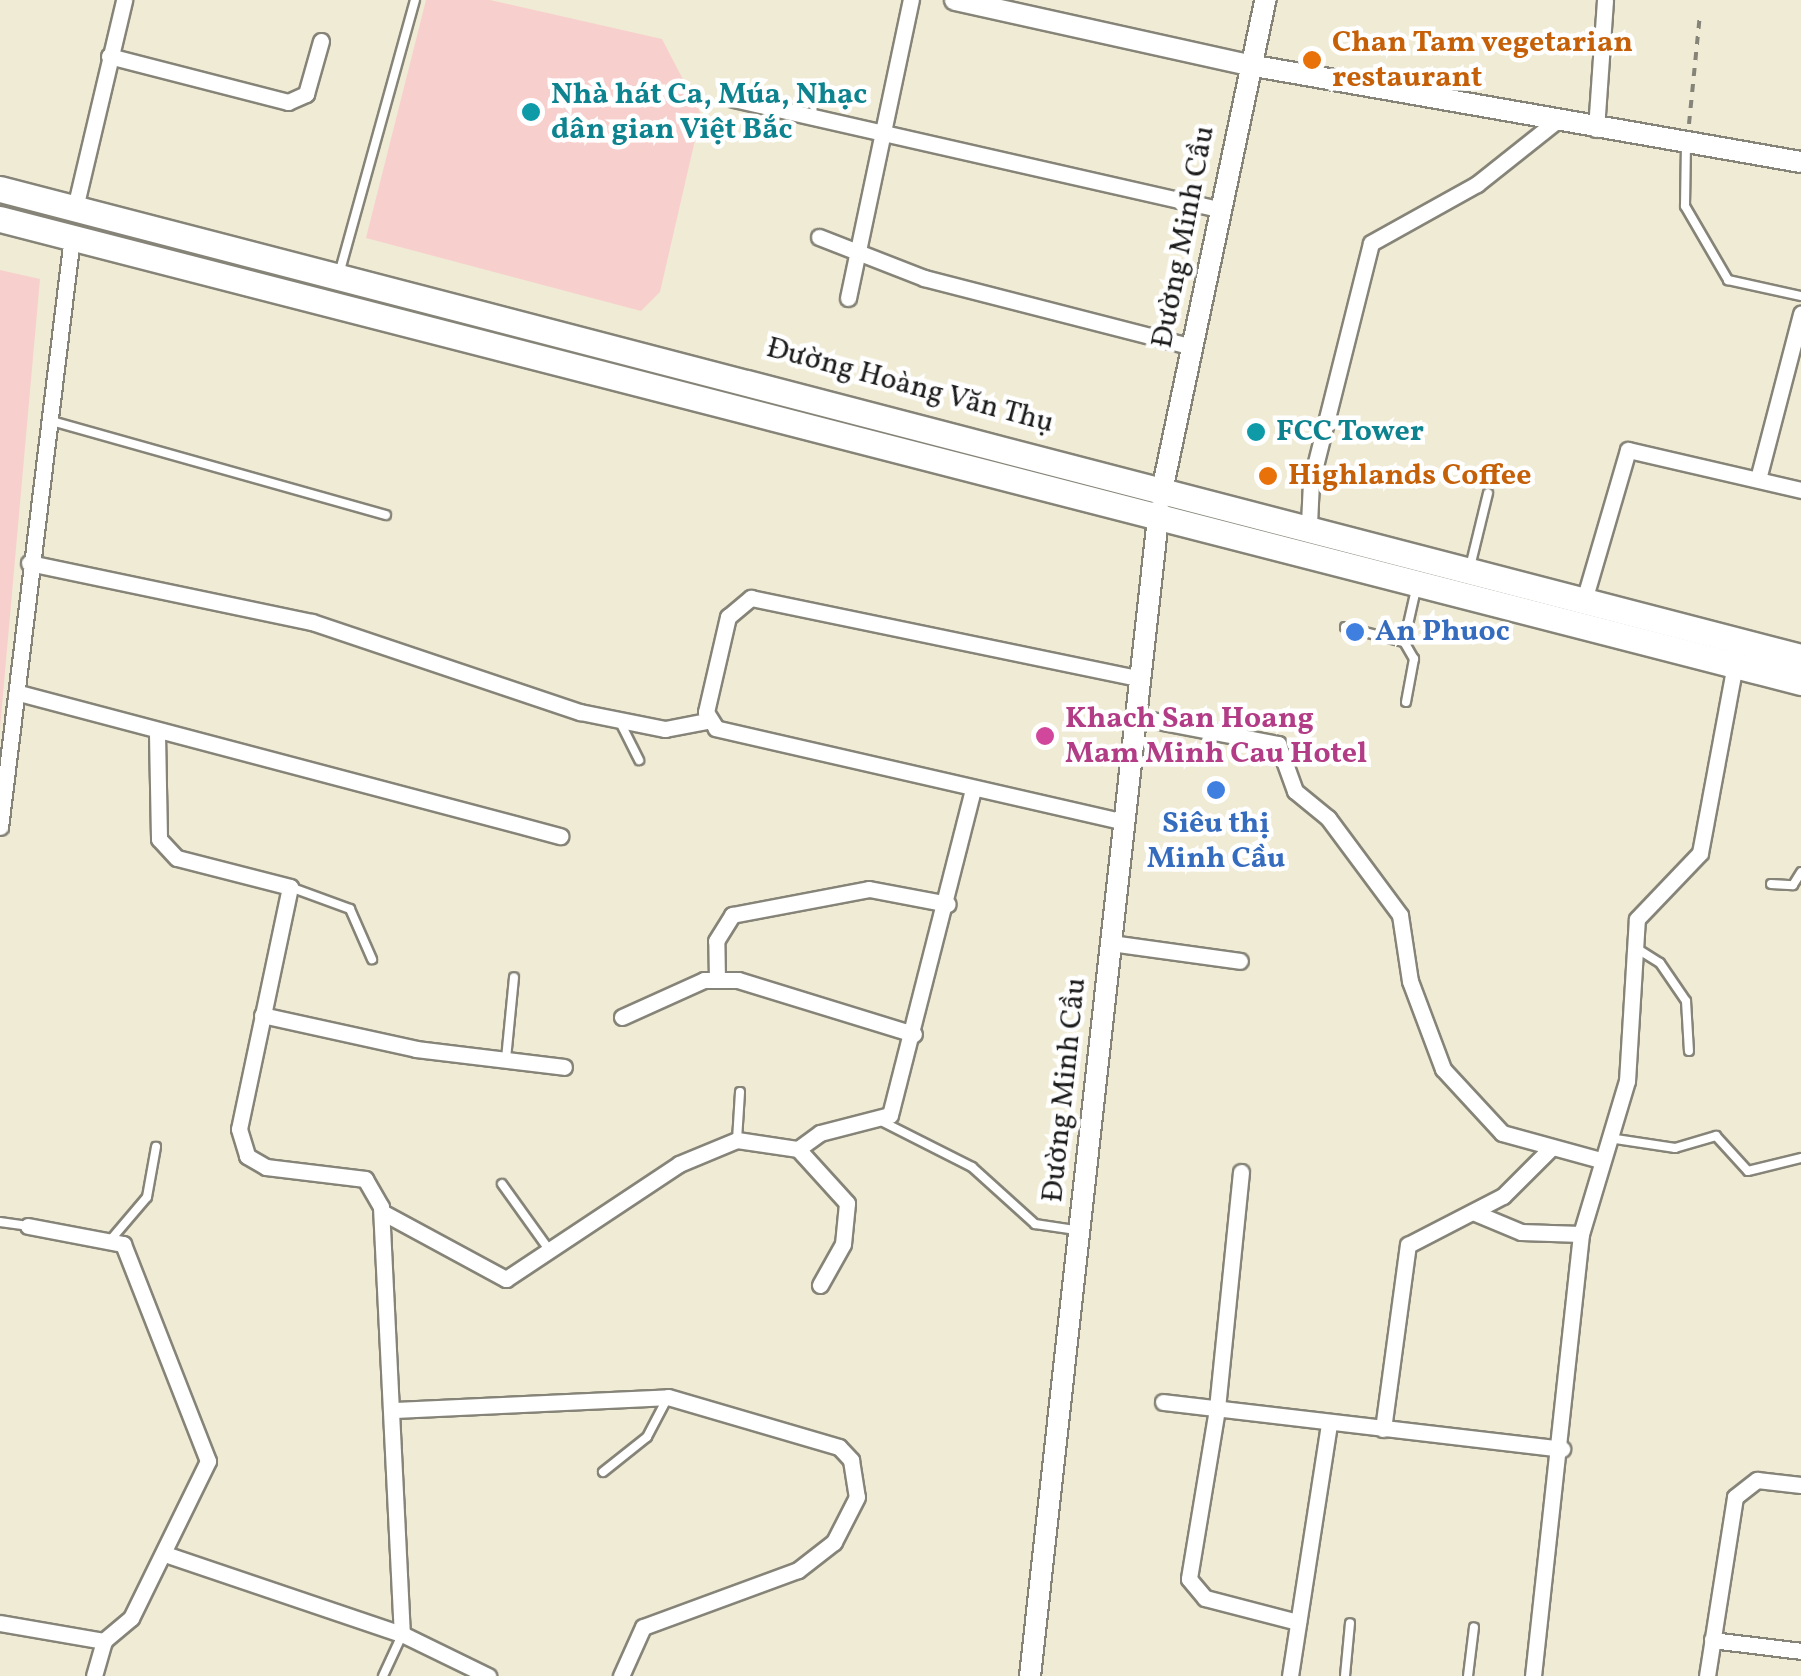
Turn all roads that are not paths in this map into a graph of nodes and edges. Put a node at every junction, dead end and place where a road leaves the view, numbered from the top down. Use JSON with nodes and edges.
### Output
{"nodes":[{"id":1,"x":124,"y":0,"type":"edge"},
{"id":2,"x":414,"y":0,"type":"edge"},
{"id":3,"x":911,"y":0,"type":"edge"},
{"id":4,"x":955,"y":0,"type":"edge"},
{"id":5,"x":1265,"y":0,"type":"edge"},
{"id":6,"x":1605,"y":0,"type":"edge"},
{"id":7,"x":321,"y":41,"type":"dead end"},
{"id":8,"x":109,"y":56,"type":"junction"},
{"id":9,"x":1249,"y":65,"type":"junction"},
{"id":10,"x":734,"y":100,"type":"dead end"},
{"id":11,"x":1556,"y":122,"type":"junction"},
{"id":12,"x":1596,"y":129,"type":"junction"},
{"id":13,"x":888,"y":131,"type":"junction"},
{"id":14,"x":1686,"y":144,"type":"junction"},
{"id":15,"x":1801,"y":162,"type":"edge"},
{"id":16,"x":0,"y":189,"type":"edge"},
{"id":17,"x":76,"y":208,"type":"junction"},
{"id":18,"x":1219,"y":209,"type":"junction"},
{"id":19,"x":0,"y":219,"type":"edge"},
{"id":20,"x":72,"y":236,"type":"junction"},
{"id":21,"x":819,"y":237,"type":"dead end"},
{"id":22,"x":861,"y":247,"type":"junction"},
{"id":23,"x":339,"y":274,"type":"junction"},
{"id":24,"x":1801,"y":296,"type":"edge"},
{"id":25,"x":848,"y":298,"type":"dead end"},
{"id":26,"x":1801,"y":314,"type":"edge"},
{"id":27,"x":1193,"y":347,"type":"junction"},
{"id":28,"x":643,"y":350,"type":"junction"},
{"id":29,"x":634,"y":378,"type":"junction"},
{"id":30,"x":48,"y":420,"type":"junction"},
{"id":31,"x":1758,"y":479,"type":"junction"},
{"id":32,"x":1801,"y":490,"type":"edge"},
{"id":33,"x":1488,"y":493,"type":"dead end"},
{"id":34,"x":1161,"y":498,"type":"junction"},
{"id":35,"x":386,"y":515,"type":"dead end"},
{"id":36,"x":1310,"y":524,"type":"junction"},
{"id":37,"x":30,"y":564,"type":"junction"},
{"id":38,"x":1470,"y":567,"type":"junction"},
{"id":39,"x":1418,"y":580,"type":"junction"},
{"id":40,"x":1595,"y":609,"type":"junction"},
{"id":41,"x":1345,"y":627,"type":"dead end"},
{"id":42,"x":1404,"y":642,"type":"junction"},
{"id":43,"x":1801,"y":657,"type":"edge"},
{"id":44,"x":1736,"y":665,"type":"junction"},
{"id":45,"x":1140,"y":679,"type":"junction"},
{"id":46,"x":1801,"y":682,"type":"edge"},
{"id":47,"x":19,"y":693,"type":"junction"},
{"id":48,"x":1406,"y":702,"type":"dead end"},
{"id":49,"x":1136,"y":717,"type":"junction"},
{"id":50,"x":618,"y":720,"type":"junction"},
{"id":51,"x":707,"y":721,"type":"junction"},
{"id":52,"x":157,"y":734,"type":"junction"},
{"id":53,"x":640,"y":760,"type":"dead end"},
{"id":54,"x":973,"y":790,"type":"junction"},
{"id":55,"x":1125,"y":822,"type":"junction"},
{"id":56,"x":0,"y":827,"type":"edge"},
{"id":57,"x":560,"y":836,"type":"dead end"},
{"id":58,"x":1801,"y":872,"type":"edge"},
{"id":59,"x":1771,"y":884,"type":"dead end"},
{"id":60,"x":290,"y":887,"type":"junction"},
{"id":61,"x":948,"y":904,"type":"junction"},
{"id":62,"x":1112,"y":944,"type":"junction"},
{"id":63,"x":1636,"y":948,"type":"junction"},
{"id":64,"x":372,"y":959,"type":"dead end"},
{"id":65,"x":1240,"y":961,"type":"dead end"},
{"id":66,"x":514,"y":977,"type":"dead end"},
{"id":67,"x":717,"y":980,"type":"junction"},
{"id":68,"x":262,"y":1015,"type":"junction"},
{"id":69,"x":622,"y":1018,"type":"dead end"},
{"id":70,"x":914,"y":1034,"type":"junction"},
{"id":71,"x":1689,"y":1051,"type":"dead end"},
{"id":72,"x":506,"y":1064,"type":"junction"},
{"id":73,"x":564,"y":1067,"type":"dead end"},
{"id":74,"x":740,"y":1092,"type":"dead end"},
{"id":75,"x":883,"y":1122,"type":"junction"},
{"id":76,"x":1609,"y":1138,"type":"junction"},
{"id":77,"x":737,"y":1140,"type":"junction"},
{"id":78,"x":156,"y":1148,"type":"dead end"},
{"id":79,"x":1550,"y":1149,"type":"junction"},
{"id":80,"x":798,"y":1150,"type":"junction"},
{"id":81,"x":1801,"y":1158,"type":"edge"},
{"id":82,"x":1601,"y":1160,"type":"junction"},
{"id":83,"x":1240,"y":1172,"type":"dead end"},
{"id":84,"x":502,"y":1184,"type":"dead end"},
{"id":85,"x":382,"y":1212,"type":"junction"},
{"id":86,"x":1473,"y":1212,"type":"junction"},
{"id":87,"x":0,"y":1222,"type":"edge"},
{"id":88,"x":28,"y":1226,"type":"joint"},
{"id":89,"x":1079,"y":1231,"type":"junction"},
{"id":90,"x":1581,"y":1234,"type":"junction"},
{"id":91,"x":112,"y":1237,"type":"junction"},
{"id":92,"x":550,"y":1251,"type":"junction"},
{"id":93,"x":820,"y":1285,"type":"dead end"},
{"id":94,"x":668,"y":1396,"type":"junction"},
{"id":95,"x":1162,"y":1402,"type":"dead end"},
{"id":96,"x":1217,"y":1409,"type":"junction"},
{"id":97,"x":397,"y":1410,"type":"junction"},
{"id":98,"x":1329,"y":1423,"type":"junction"},
{"id":99,"x":1383,"y":1429,"type":"junction"},
{"id":100,"x":1562,"y":1449,"type":"junction"},
{"id":101,"x":603,"y":1472,"type":"dead end"},
{"id":102,"x":1801,"y":1485,"type":"edge"},
{"id":103,"x":166,"y":1554,"type":"junction"},
{"id":104,"x":0,"y":1622,"type":"edge"},
{"id":105,"x":1298,"y":1622,"type":"junction"},
{"id":106,"x":1350,"y":1623,"type":"dead end"},
{"id":107,"x":1474,"y":1627,"type":"dead end"},
{"id":108,"x":402,"y":1634,"type":"junction"},
{"id":109,"x":1712,"y":1640,"type":"junction"},
{"id":110,"x":104,"y":1641,"type":"junction"},
{"id":111,"x":1801,"y":1651,"type":"edge"},
{"id":112,"x":94,"y":1676,"type":"edge"},
{"id":113,"x":382,"y":1676,"type":"edge"},
{"id":114,"x":488,"y":1676,"type":"edge"},
{"id":115,"x":622,"y":1676,"type":"edge"},
{"id":116,"x":1030,"y":1676,"type":"edge"},
{"id":117,"x":1290,"y":1676,"type":"edge"},
{"id":118,"x":1345,"y":1676,"type":"edge"},
{"id":119,"x":1468,"y":1676,"type":"edge"},
{"id":120,"x":1533,"y":1676,"type":"edge"},
{"id":121,"x":1707,"y":1676,"type":"edge"}],
"edges":[{"from":1,"to":8,"type":"street"},
{"from":2,"to":23,"type":"lane"},
{"from":3,"to":13,"type":"street"},
{"from":4,"to":9,"type":"street"},
{"from":5,"to":9,"type":"street","name":"Đường Minh Cầu"},
{"from":6,"to":12,"type":"street"},
{"from":7,"to":8,"type":"street"},
{"from":8,"to":17,"type":"street"},
{"from":9,"to":11,"type":"street"},
{"from":9,"to":18,"type":"street","name":"Đường Minh Cầu"},
{"from":10,"to":13,"type":"street"},
{"from":11,"to":12,"type":"street"},
{"from":11,"to":36,"type":"street"},
{"from":12,"to":14,"type":"street"},
{"from":13,"to":18,"type":"street"},
{"from":13,"to":22,"type":"street"},
{"from":14,"to":15,"type":"street"},
{"from":14,"to":24,"type":"lane"},
{"from":16,"to":17,"type":"main road","name":"Đường Hoàng Văn Thụ"},
{"from":17,"to":20,"type":"main road"},
{"from":17,"to":23,"type":"main road","name":"Đường Hoàng Văn Thụ"},
{"from":18,"to":27,"type":"street","name":"Đường Minh Cầu"},
{"from":19,"to":20,"type":"main road","name":"Đường Hoàng Văn Thụ"},
{"from":20,"to":29,"type":"main road","name":"Đường Hoàng Văn Thụ"},
{"from":20,"to":30,"type":"street"},
{"from":21,"to":22,"type":"street"},
{"from":22,"to":25,"type":"street"},
{"from":22,"to":27,"type":"street"},
{"from":23,"to":28,"type":"main road","name":"Đường Hoàng Văn Thụ"},
{"from":26,"to":31,"type":"street"},
{"from":27,"to":34,"type":"street","name":"Đường Minh Cầu"},
{"from":28,"to":29,"type":"main road"},
{"from":28,"to":34,"type":"main road","name":"Đường Hoàng Văn Thụ"},
{"from":29,"to":34,"type":"main road","name":"Đường Hoàng Văn Thụ"},
{"from":30,"to":35,"type":"lane"},
{"from":30,"to":37,"type":"street"},
{"from":31,"to":32,"type":"street"},
{"from":31,"to":40,"type":"street"},
{"from":33,"to":38,"type":"lane"},
{"from":34,"to":36,"type":"main road","name":"Đường Hoàng Văn Thụ"},
{"from":34,"to":39,"type":"main road","name":"Đường Hoàng Văn Thụ"},
{"from":34,"to":45,"type":"street","name":"Đường Minh Cầu"},
{"from":36,"to":38,"type":"main road","name":"Đường Hoàng Văn Thụ"},
{"from":37,"to":47,"type":"street"},
{"from":37,"to":50,"type":"street"},
{"from":38,"to":40,"type":"main road","name":"Đường Hoàng Văn Thụ"},
{"from":39,"to":40,"type":"main road","name":"Đường Hoàng Văn Thụ"},
{"from":39,"to":42,"type":"lane"},
{"from":40,"to":43,"type":"main road","name":"Đường Hoàng Văn Thụ"},
{"from":40,"to":44,"type":"main road","name":"Đường Hoàng Văn Thụ"},
{"from":41,"to":42,"type":"lane"},
{"from":42,"to":48,"type":"lane"},
{"from":44,"to":46,"type":"main road","name":"Đường Hoàng Văn Thụ"},
{"from":44,"to":63,"type":"street"},
{"from":45,"to":49,"type":"street","name":"Đường Minh Cầu"},
{"from":45,"to":51,"type":"street"},
{"from":47,"to":52,"type":"street"},
{"from":47,"to":56,"type":"street"},
{"from":49,"to":55,"type":"street","name":"Đường Minh Cầu"},
{"from":49,"to":79,"type":"street"},
{"from":50,"to":51,"type":"street"},
{"from":50,"to":53,"type":"lane"},
{"from":51,"to":54,"type":"street"},
{"from":52,"to":57,"type":"street"},
{"from":52,"to":60,"type":"street"},
{"from":54,"to":55,"type":"street"},
{"from":54,"to":61,"type":"street"},
{"from":55,"to":62,"type":"street","name":"Đường Minh Cầu"},
{"from":58,"to":59,"type":"lane"},
{"from":60,"to":64,"type":"lane"},
{"from":60,"to":68,"type":"street"},
{"from":61,"to":67,"type":"street"},
{"from":61,"to":70,"type":"street"},
{"from":62,"to":65,"type":"street"},
{"from":62,"to":89,"type":"street","name":"Đường Minh Cầu"},
{"from":63,"to":71,"type":"lane"},
{"from":63,"to":76,"type":"street"},
{"from":66,"to":72,"type":"lane"},
{"from":67,"to":69,"type":"street"},
{"from":67,"to":70,"type":"street"},
{"from":68,"to":72,"type":"street"},
{"from":68,"to":85,"type":"street"},
{"from":70,"to":75,"type":"street"},
{"from":72,"to":73,"type":"street"},
{"from":74,"to":77,"type":"lane"},
{"from":75,"to":80,"type":"street"},
{"from":75,"to":89,"type":"lane"},
{"from":76,"to":81,"type":"lane"},
{"from":76,"to":82,"type":"street"},
{"from":77,"to":80,"type":"street"},
{"from":77,"to":92,"type":"street"},
{"from":78,"to":91,"type":"lane"},
{"from":79,"to":82,"type":"street"},
{"from":79,"to":86,"type":"street"},
{"from":80,"to":93,"type":"street"},
{"from":82,"to":90,"type":"street"},
{"from":83,"to":96,"type":"street"},
{"from":84,"to":92,"type":"lane"},
{"from":85,"to":92,"type":"street"},
{"from":85,"to":97,"type":"street"},
{"from":86,"to":90,"type":"street"},
{"from":86,"to":99,"type":"street"},
{"from":87,"to":88,"type":"lane"},
{"from":88,"to":91,"type":"street"},
{"from":89,"to":116,"type":"street","name":"Đường Minh Cầu"},
{"from":90,"to":100,"type":"street"},
{"from":91,"to":103,"type":"street"},
{"from":94,"to":97,"type":"street"},
{"from":94,"to":101,"type":"lane"},
{"from":94,"to":115,"type":"street"},
{"from":95,"to":96,"type":"street"},
{"from":96,"to":98,"type":"street"},
{"from":96,"to":105,"type":"street"},
{"from":97,"to":108,"type":"street"},
{"from":98,"to":99,"type":"street"},
{"from":98,"to":105,"type":"street"},
{"from":99,"to":100,"type":"street"},
{"from":100,"to":120,"type":"street"},
{"from":102,"to":109,"type":"street"},
{"from":103,"to":108,"type":"street"},
{"from":103,"to":110,"type":"street"},
{"from":104,"to":110,"type":"street"},
{"from":105,"to":117,"type":"street"},
{"from":106,"to":118,"type":"lane"},
{"from":107,"to":119,"type":"lane"},
{"from":108,"to":113,"type":"lane"},
{"from":108,"to":114,"type":"street"},
{"from":109,"to":111,"type":"street"},
{"from":109,"to":121,"type":"street"},
{"from":110,"to":112,"type":"street"}]}
